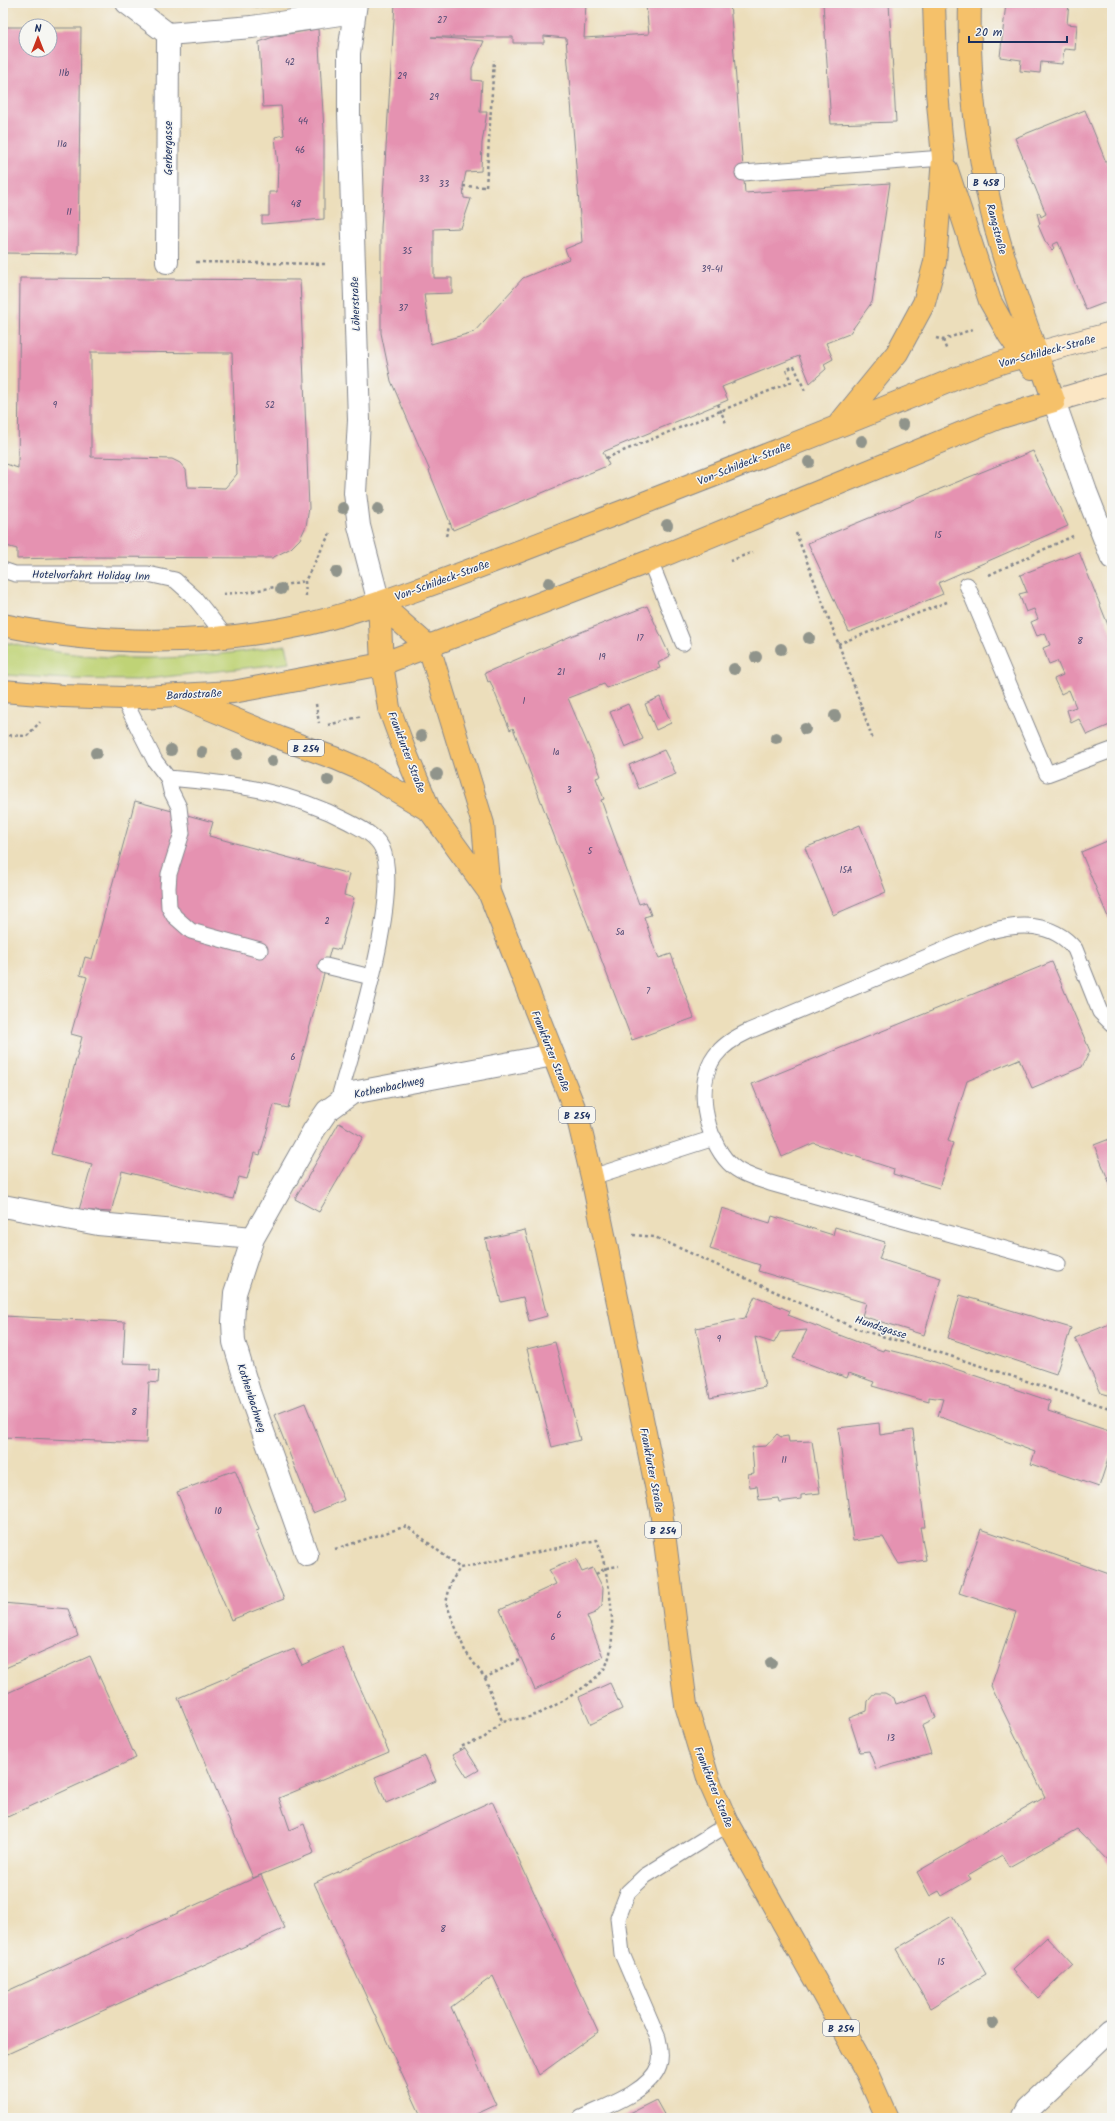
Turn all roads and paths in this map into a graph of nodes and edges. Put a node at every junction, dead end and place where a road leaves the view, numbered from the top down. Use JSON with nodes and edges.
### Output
{"nodes":[{"id":1,"x":127,"y":3,"type":"edge"},
{"id":2,"x":934,"y":3,"type":"edge"},
{"id":3,"x":970,"y":3,"type":"edge"},
{"id":4,"x":355,"y":7,"type":"edge"},
{"id":5,"x":168,"y":34,"type":"junction"},
{"id":6,"x":494,"y":60,"type":"dead end"},
{"id":7,"x":943,"y":158,"type":"junction"},
{"id":8,"x":743,"y":173,"type":"dead end"},
{"id":9,"x":463,"y":186,"type":"dead end"},
{"id":10,"x":167,"y":262,"type":"joint"},
{"id":11,"x":331,"y":264,"type":"dead end"},
{"id":12,"x":975,"y":328,"type":"dead end"},
{"id":13,"x":1112,"y":333,"type":"edge"},
{"id":14,"x":933,"y":336,"type":"dead end"},
{"id":15,"x":1030,"y":355,"type":"junction"},
{"id":16,"x":1112,"y":384,"type":"edge"},
{"id":17,"x":805,"y":391,"type":"dead end"},
{"id":18,"x":1054,"y":401,"type":"junction"},
{"id":19,"x":718,"y":404,"type":"dead end"},
{"id":20,"x":726,"y":423,"type":"dead end"},
{"id":21,"x":838,"y":425,"type":"junction"},
{"id":22,"x":606,"y":458,"type":"dead end"},
{"id":23,"x":450,"y":523,"type":"dead end"},
{"id":24,"x":335,"y":530,"type":"dead end"},
{"id":25,"x":796,"y":533,"type":"dead end"},
{"id":26,"x":446,"y":536,"type":"dead end"},
{"id":27,"x":1112,"y":558,"type":"edge"},
{"id":28,"x":650,"y":561,"type":"junction"},
{"id":29,"x":3,"y":570,"type":"edge"},
{"id":30,"x":967,"y":585,"type":"dead end"},
{"id":31,"x":306,"y":595,"type":"dead end"},
{"id":32,"x":379,"y":603,"type":"junction"},
{"id":33,"x":3,"y":625,"type":"edge"},
{"id":34,"x":226,"y":637,"type":"junction"},
{"id":35,"x":683,"y":643,"type":"dead end"},
{"id":36,"x":429,"y":646,"type":"junction"},
{"id":37,"x":382,"y":664,"type":"junction"},
{"id":38,"x":3,"y":691,"type":"edge"},
{"id":39,"x":177,"y":696,"type":"junction"},
{"id":40,"x":123,"y":698,"type":"junction"},
{"id":41,"x":368,"y":714,"type":"dead end"},
{"id":42,"x":327,"y":726,"type":"dead end"},
{"id":43,"x":873,"y":740,"type":"dead end"},
{"id":44,"x":1112,"y":750,"type":"edge"},
{"id":45,"x":168,"y":778,"type":"junction"},
{"id":46,"x":430,"y":811,"type":"junction"},
{"id":47,"x":489,"y":892,"type":"junction"},
{"id":48,"x":260,"y":950,"type":"dead end"},
{"id":49,"x":326,"y":966,"type":"dead end"},
{"id":50,"x":371,"y":977,"type":"junction"},
{"id":51,"x":1112,"y":1024,"type":"edge"},
{"id":52,"x":553,"y":1055,"type":"junction"},
{"id":53,"x":336,"y":1105,"type":"junction"},
{"id":54,"x":714,"y":1138,"type":"junction"},
{"id":55,"x":592,"y":1178,"type":"junction"},
{"id":56,"x":3,"y":1206,"type":"edge"},
{"id":57,"x":655,"y":1237,"type":"dead end"},
{"id":58,"x":253,"y":1238,"type":"junction"},
{"id":59,"x":1058,"y":1264,"type":"dead end"},
{"id":60,"x":1112,"y":1409,"type":"edge"},
{"id":61,"x":307,"y":1555,"type":"joint"},
{"id":62,"x":619,"y":1566,"type":"dead end"},
{"id":63,"x":460,"y":1568,"type":"junction"},
{"id":64,"x":606,"y":1568,"type":"junction"},
{"id":65,"x":596,"y":1574,"type":"dead end"},
{"id":66,"x":521,"y":1660,"type":"dead end"},
{"id":67,"x":485,"y":1678,"type":"junction"},
{"id":68,"x":502,"y":1721,"type":"junction"},
{"id":69,"x":460,"y":1751,"type":"dead end"},
{"id":70,"x":728,"y":1824,"type":"junction"},
{"id":71,"x":1112,"y":2029,"type":"edge"},
{"id":72,"x":1026,"y":2114,"type":"edge"},
{"id":73,"x":581,"y":2118,"type":"edge"},
{"id":74,"x":887,"y":2118,"type":"edge"},
{"id":75,"x":1008,"y":2118,"type":"edge"}],
"edges":[{"from":1,"to":5,"type":"street"},
{"from":2,"to":7,"type":"main road","name":"Rangstraße"},
{"from":3,"to":15,"type":"main road","name":"Rangstraße","number":"B 458"},
{"from":4,"to":5,"type":"street"},
{"from":4,"to":32,"type":"street","name":"Löherstraße"},
{"from":5,"to":10,"type":"street","name":"Gerbergasse"},
{"from":6,"to":9,"type":"path"},
{"from":7,"to":8,"type":"lane"},
{"from":7,"to":15,"type":"main road","name":"Rangstraße"},
{"from":7,"to":21,"type":"main road","name":"Rangstraße"},
{"from":10,"to":11,"type":"path"},
{"from":12,"to":14,"type":"path"},
{"from":13,"to":15,"type":"main road","name":"Von-Schildeck-Straße"},
{"from":15,"to":18,"type":"main road","name":"Rangstraße"},
{"from":15,"to":21,"type":"main road","name":"Von-Schildeck-Straße"},
{"from":16,"to":18,"type":"main road"},
{"from":17,"to":22,"type":"path"},
{"from":18,"to":27,"type":"street","name":"Rangstraße"},
{"from":18,"to":28,"type":"main road"},
{"from":19,"to":20,"type":"path","bridge":true},
{"from":21,"to":32,"type":"main road","name":"Von-Schildeck-Straße"},
{"from":23,"to":26,"type":"path"},
{"from":24,"to":31,"type":"path"},
{"from":25,"to":43,"type":"path"},
{"from":28,"to":35,"type":"lane"},
{"from":28,"to":36,"type":"main road"},
{"from":29,"to":34,"type":"lane","name":"Hotelvorfahrt Holiday Inn"},
{"from":30,"to":44,"type":"lane"},
{"from":32,"to":34,"type":"main road"},
{"from":32,"to":36,"type":"main road"},
{"from":32,"to":37,"type":"main road","name":"Frankfurter Straße"},
{"from":33,"to":34,"type":"main road"},
{"from":36,"to":37,"type":"main road","number":"B 254"},
{"from":36,"to":47,"type":"main road","name":"Frankfurter Straße","number":"B 254"},
{"from":37,"to":39,"type":"main road","name":"Bardostraße","number":"B 254"},
{"from":37,"to":46,"type":"main road","name":"Frankfurter Straße"},
{"from":38,"to":40,"type":"main road","name":"Bardostraße","number":"B 254"},
{"from":39,"to":40,"type":"main road","name":"Bardostraße","number":"B 254"},
{"from":39,"to":46,"type":"main road","number":"B 254"},
{"from":40,"to":45,"type":"lane"},
{"from":41,"to":42,"type":"path"},
{"from":45,"to":48,"type":"lane"},
{"from":45,"to":50,"type":"lane"},
{"from":46,"to":47,"type":"main road","name":"Frankfurter Straße"},
{"from":47,"to":52,"type":"main road","name":"Frankfurter Straße","number":"B 254"},
{"from":49,"to":50,"type":"lane"},
{"from":50,"to":53,"type":"lane"},
{"from":51,"to":54,"type":"lane"},
{"from":52,"to":53,"type":"street","name":"Kothenbachweg"},
{"from":52,"to":55,"type":"main road","name":"Frankfurter Straße","number":"B 254"},
{"from":53,"to":58,"type":"street","name":"Kothenbachweg"},
{"from":54,"to":55,"type":"lane"},
{"from":54,"to":59,"type":"lane"},
{"from":55,"to":70,"type":"main road","name":"Frankfurter Straße","number":"B 254"},
{"from":56,"to":58,"type":"street"},
{"from":57,"to":60,"type":"path","name":"Hundsgasse"},
{"from":58,"to":61,"type":"street","name":"Kothenbachweg"},
{"from":61,"to":63,"type":"path"},
{"from":62,"to":64,"type":"path"},
{"from":63,"to":64,"type":"path"},
{"from":63,"to":67,"type":"path"},
{"from":64,"to":65,"type":"path"},
{"from":64,"to":68,"type":"path"},
{"from":66,"to":67,"type":"path"},
{"from":67,"to":68,"type":"path"},
{"from":68,"to":69,"type":"path"},
{"from":70,"to":73,"type":"lane"},
{"from":70,"to":74,"type":"main road","name":"Frankfurter Straße","number":"B 254"},
{"from":71,"to":72,"type":"street"},
{"from":72,"to":75,"type":"street"}]}
